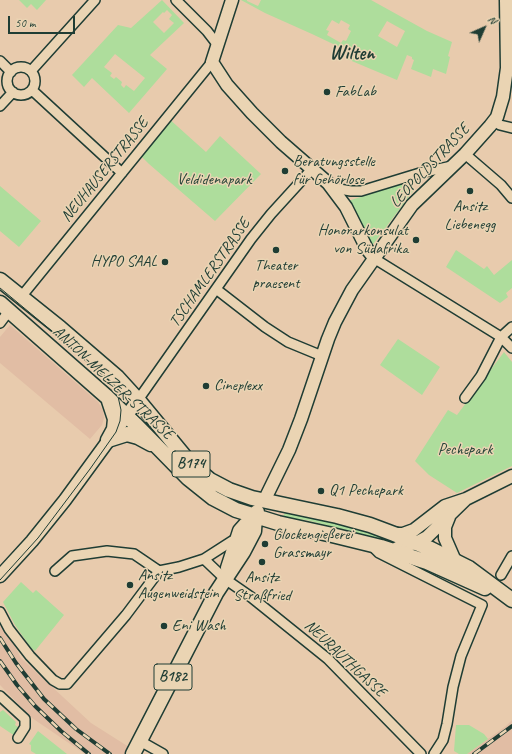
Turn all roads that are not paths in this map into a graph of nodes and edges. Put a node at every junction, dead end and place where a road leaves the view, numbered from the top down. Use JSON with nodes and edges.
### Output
{"nodes":[{"id":1,"x":95,"y":0,"type":"edge"},
{"id":2,"x":176,"y":0,"type":"edge"},
{"id":3,"x":232,"y":0,"type":"edge"},
{"id":4,"x":506,"y":0,"type":"edge"},
{"id":5,"x":217,"y":44,"type":"junction"},
{"id":6,"x":0,"y":61,"type":"edge"},
{"id":7,"x":212,"y":62,"type":"junction"},
{"id":8,"x":31,"y":71,"type":"junction"},
{"id":9,"x":12,"y":72,"type":"junction"},
{"id":10,"x":32,"y":90,"type":"junction"},
{"id":11,"x":13,"y":92,"type":"junction"},
{"id":12,"x":0,"y":106,"type":"edge"},
{"id":13,"x":494,"y":121,"type":"junction"},
{"id":14,"x":512,"y":128,"type":"edge"},
{"id":15,"x":466,"y":154,"type":"junction"},
{"id":16,"x":454,"y":165,"type":"junction"},
{"id":17,"x":312,"y":169,"type":"junction"},
{"id":18,"x":122,"y":173,"type":"junction"},
{"id":19,"x":328,"y":183,"type":"junction"},
{"id":20,"x":512,"y":198,"type":"edge"},
{"id":21,"x":375,"y":259,"type":"junction"},
{"id":22,"x":0,"y":280,"type":"edge"},
{"id":23,"x":216,"y":289,"type":"junction"},
{"id":24,"x":21,"y":297,"type":"junction"},
{"id":25,"x":5,"y":307,"type":"edge"},
{"id":26,"x":0,"y":323,"type":"edge"},
{"id":27,"x":512,"y":327,"type":"edge"},
{"id":28,"x":501,"y":337,"type":"junction"},
{"id":29,"x":512,"y":348,"type":"edge"},
{"id":30,"x":322,"y":356,"type":"junction"},
{"id":31,"x":107,"y":397,"type":"junction"},
{"id":32,"x":465,"y":398,"type":"dead end"},
{"id":33,"x":138,"y":400,"type":"junction"},
{"id":34,"x":126,"y":415,"type":"junction"},
{"id":35,"x":108,"y":440,"type":"junction"},
{"id":36,"x":157,"y":446,"type":"junction"},
{"id":37,"x":512,"y":476,"type":"edge"},
{"id":38,"x":466,"y":499,"type":"junction"},
{"id":39,"x":264,"y":501,"type":"junction"},
{"id":40,"x":255,"y":516,"type":"junction"},
{"id":41,"x":449,"y":516,"type":"junction"},
{"id":42,"x":394,"y":534,"type":"junction"},
{"id":43,"x":236,"y":540,"type":"junction"},
{"id":44,"x":369,"y":543,"type":"junction"},
{"id":45,"x":416,"y":543,"type":"junction"},
{"id":46,"x":392,"y":551,"type":"junction"},
{"id":47,"x":512,"y":556,"type":"edge"},
{"id":48,"x":204,"y":559,"type":"junction"},
{"id":49,"x":455,"y":561,"type":"junction"},
{"id":50,"x":55,"y":571,"type":"dead end"},
{"id":51,"x":159,"y":571,"type":"junction"},
{"id":52,"x":501,"y":575,"type":"dead end"},
{"id":53,"x":0,"y":576,"type":"edge"},
{"id":54,"x":225,"y":578,"type":"junction"},
{"id":55,"x":510,"y":599,"type":"edge"},
{"id":56,"x":0,"y":612,"type":"edge"},
{"id":57,"x":0,"y":696,"type":"edge"},
{"id":58,"x":18,"y":738,"type":"dead end"},
{"id":59,"x":136,"y":749,"type":"edge"},
{"id":60,"x":163,"y":754,"type":"edge"},
{"id":61,"x":421,"y":754,"type":"edge"},
{"id":62,"x":434,"y":754,"type":"edge"}],
"edges":[{"from":1,"to":8,"type":"street"},
{"from":2,"to":5,"type":"street"},
{"from":3,"to":5,"type":"street"},
{"from":4,"to":13,"type":"street","name":"LEOPOLDSTRASSE"},
{"from":5,"to":7,"type":"street"},
{"from":6,"to":9,"type":"street"},
{"from":7,"to":17,"type":"street"},
{"from":7,"to":18,"type":"street","name":"NEUHAUSERSTRASSE"},
{"from":8,"to":9,"type":"street"},
{"from":8,"to":10,"type":"street"},
{"from":9,"to":11,"type":"street"},
{"from":10,"to":11,"type":"street"},
{"from":10,"to":18,"type":"street"},
{"from":11,"to":12,"type":"street"},
{"from":13,"to":14,"type":"street"},
{"from":13,"to":15,"type":"street","name":"LEOPOLDSTRASSE"},
{"from":15,"to":16,"type":"street","name":"LEOPOLDSTRASSE"},
{"from":15,"to":20,"type":"street"},
{"from":16,"to":19,"type":"street"},
{"from":16,"to":21,"type":"street","name":"LEOPOLDSTRASSE"},
{"from":17,"to":19,"type":"street"},
{"from":17,"to":23,"type":"street","name":"TSCHAMLERSTRASSE"},
{"from":18,"to":24,"type":"street","name":"NEUHAUSERSTRASSE"},
{"from":19,"to":21,"type":"street"},
{"from":21,"to":28,"type":"street"},
{"from":21,"to":30,"type":"street","name":"LEOPOLDSTRASSE"},
{"from":22,"to":24,"type":"main road","number":"B174"},
{"from":23,"to":30,"type":"street"},
{"from":23,"to":33,"type":"street","name":"TSCHAMLERSTRASSE"},
{"from":24,"to":33,"type":"main road","name":"ANTON-MELZER-STRASSE","number":"B174"},
{"from":25,"to":26,"type":"street"},
{"from":25,"to":31,"type":"main road","name":"ANTON-MELZER-STRASSE","number":"B174"},
{"from":27,"to":28,"type":"street"},
{"from":28,"to":29,"type":"street"},
{"from":28,"to":32,"type":"street"},
{"from":30,"to":39,"type":"street","name":"LEOPOLDSTRASSE"},
{"from":31,"to":34,"type":"main road","name":"ANTON-MELZER-STRASSE","number":"B174"},
{"from":31,"to":35,"type":"main road"},
{"from":33,"to":34,"type":"street"},
{"from":33,"to":39,"type":"main road","name":"ANTON-MELZER-STRASSE","number":"B174"},
{"from":34,"to":35,"type":"street"},
{"from":34,"to":36,"type":"main road","name":"ANTON-MELZER-STRASSE","number":"B174"},
{"from":35,"to":36,"type":"main road"},
{"from":35,"to":53,"type":"street"},
{"from":36,"to":40,"type":"main road","name":"ANTON-MELZER-STRASSE","number":"B174"},
{"from":37,"to":38,"type":"street"},
{"from":38,"to":41,"type":"street"},
{"from":38,"to":42,"type":"street"},
{"from":39,"to":40,"type":"main road","name":"LEOPOLDSTRASSE"},
{"from":39,"to":42,"type":"main road","number":"B174"},
{"from":40,"to":43,"type":"main road","name":"LEOPOLDSTRASSE","number":"B182"},
{"from":40,"to":44,"type":"main road","number":"B174"},
{"from":40,"to":54,"type":"main road","name":"LEOPOLDSTRASSE","number":"B182"},
{"from":41,"to":45,"type":"street"},
{"from":41,"to":49,"type":"street"},
{"from":42,"to":45,"type":"main road","number":"B174"},
{"from":43,"to":48,"type":"street"},
{"from":43,"to":54,"type":"main road","name":"LEOPOLDSTRASSE","number":"B182"},
{"from":44,"to":46,"type":"main road","number":"B174"},
{"from":44,"to":62,"type":"street"},
{"from":45,"to":46,"type":"street"},
{"from":45,"to":49,"type":"main road","number":"B174"},
{"from":46,"to":55,"type":"main road","number":"B174"},
{"from":47,"to":52,"type":"street"},
{"from":48,"to":51,"type":"street"},
{"from":48,"to":54,"type":"street","name":"NEURAUTHGASSE"},
{"from":49,"to":55,"type":"main road","number":"B174"},
{"from":50,"to":51,"type":"street"},
{"from":51,"to":56,"type":"street"},
{"from":54,"to":59,"type":"main road","name":"LEOPOLDSTRASSE","number":"B182"},
{"from":54,"to":61,"type":"street","name":"NEURAUTHGASSE"},
{"from":57,"to":58,"type":"street"},
{"from":59,"to":60,"type":"street"}]}
